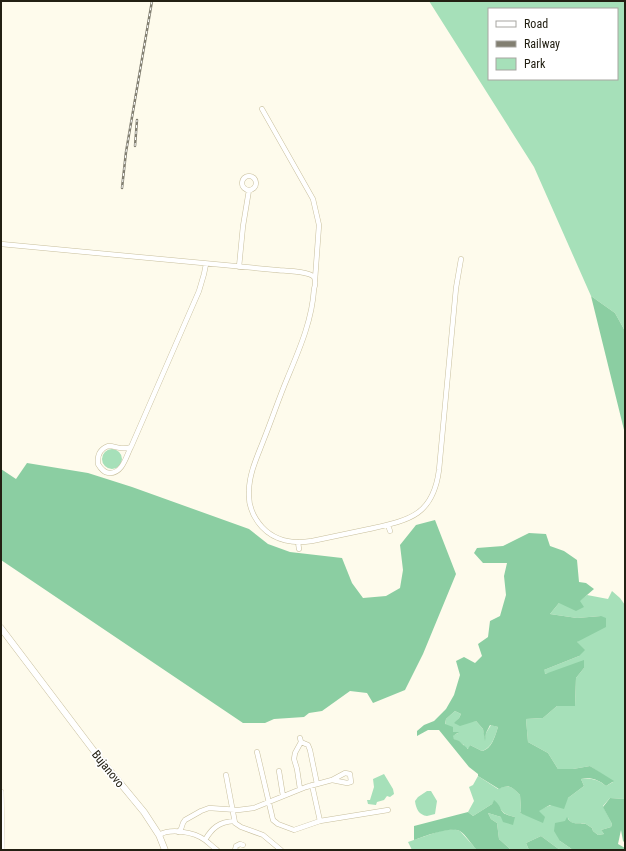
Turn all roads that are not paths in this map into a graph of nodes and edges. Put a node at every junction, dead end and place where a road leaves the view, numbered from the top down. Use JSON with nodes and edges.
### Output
{"nodes":[{"id":1,"x":262,"y":109,"type":"dead end"},
{"id":2,"x":249,"y":190,"type":"dead end"},
{"id":3,"x":1,"y":244,"type":"edge"},
{"id":4,"x":461,"y":259,"type":"dead end"},
{"id":5,"x":206,"y":264,"type":"junction"},
{"id":6,"x":238,"y":267,"type":"junction"},
{"id":7,"x":315,"y":280,"type":"junction"},
{"id":8,"x":444,"y":428,"type":"junction"},
{"id":9,"x":450,"y":429,"type":"dead end"},
{"id":10,"x":131,"y":447,"type":"junction"},
{"id":11,"x":388,"y":525,"type":"junction"},
{"id":12,"x":390,"y":531,"type":"dead end"},
{"id":13,"x":298,"y":542,"type":"junction"},
{"id":14,"x":299,"y":549,"type":"dead end"},
{"id":15,"x":1,"y":628,"type":"edge"},
{"id":16,"x":257,"y":752,"type":"dead end"},
{"id":17,"x":279,"y":771,"type":"dead end"},
{"id":18,"x":226,"y":775,"type":"dead end"},
{"id":19,"x":332,"y":780,"type":"dead end"},
{"id":20,"x":315,"y":784,"type":"junction"},
{"id":21,"x":300,"y":789,"type":"junction"},
{"id":22,"x":1,"y":792,"type":"edge"},
{"id":23,"x":283,"y":796,"type":"junction"},
{"id":24,"x":268,"y":803,"type":"junction"},
{"id":25,"x":232,"y":810,"type":"junction"},
{"id":26,"x":388,"y":810,"type":"dead end"},
{"id":27,"x":234,"y":821,"type":"junction"},
{"id":28,"x":320,"y":821,"type":"junction"},
{"id":29,"x":178,"y":832,"type":"junction"},
{"id":30,"x":159,"y":835,"type":"junction"},
{"id":31,"x":204,"y":840,"type":"junction"},
{"id":32,"x":243,"y":845,"type":"dead end"},
{"id":33,"x":2,"y":850,"type":"edge"},
{"id":34,"x":165,"y":850,"type":"edge"},
{"id":35,"x":218,"y":850,"type":"edge"},
{"id":36,"x":235,"y":850,"type":"edge"},
{"id":37,"x":281,"y":850,"type":"edge"}],
"edges":[{"from":1,"to":7,"type":"street"},
{"from":2,"to":6,"type":"street"},
{"from":3,"to":5,"type":"street"},
{"from":4,"to":8,"type":"street"},
{"from":5,"to":6,"type":"street"},
{"from":5,"to":10,"type":"street"},
{"from":6,"to":7,"type":"street"},
{"from":7,"to":13,"type":"street"},
{"from":8,"to":9,"type":"street"},
{"from":8,"to":11,"type":"street"},
{"from":10,"to":10,"type":"street"},
{"from":11,"to":12,"type":"street"},
{"from":11,"to":13,"type":"street"},
{"from":13,"to":14,"type":"street"},
{"from":15,"to":30,"type":"main road","name":"Bujanovo"},
{"from":16,"to":24,"type":"street"},
{"from":17,"to":23,"type":"street"},
{"from":18,"to":25,"type":"street"},
{"from":19,"to":20,"type":"street"},
{"from":20,"to":21,"type":"street"},
{"from":20,"to":21,"type":"street"},
{"from":20,"to":28,"type":"street"},
{"from":21,"to":23,"type":"street"},
{"from":22,"to":33,"type":"street"},
{"from":23,"to":24,"type":"street"},
{"from":24,"to":25,"type":"street"},
{"from":24,"to":28,"type":"street"},
{"from":25,"to":27,"type":"street"},
{"from":25,"to":29,"type":"street"},
{"from":26,"to":28,"type":"street"},
{"from":27,"to":31,"type":"street"},
{"from":27,"to":37,"type":"street"},
{"from":29,"to":30,"type":"street"},
{"from":29,"to":31,"type":"street"},
{"from":30,"to":34,"type":"main road","name":"Bujanovo"},
{"from":31,"to":35,"type":"street"},
{"from":32,"to":36,"type":"street"}]}
